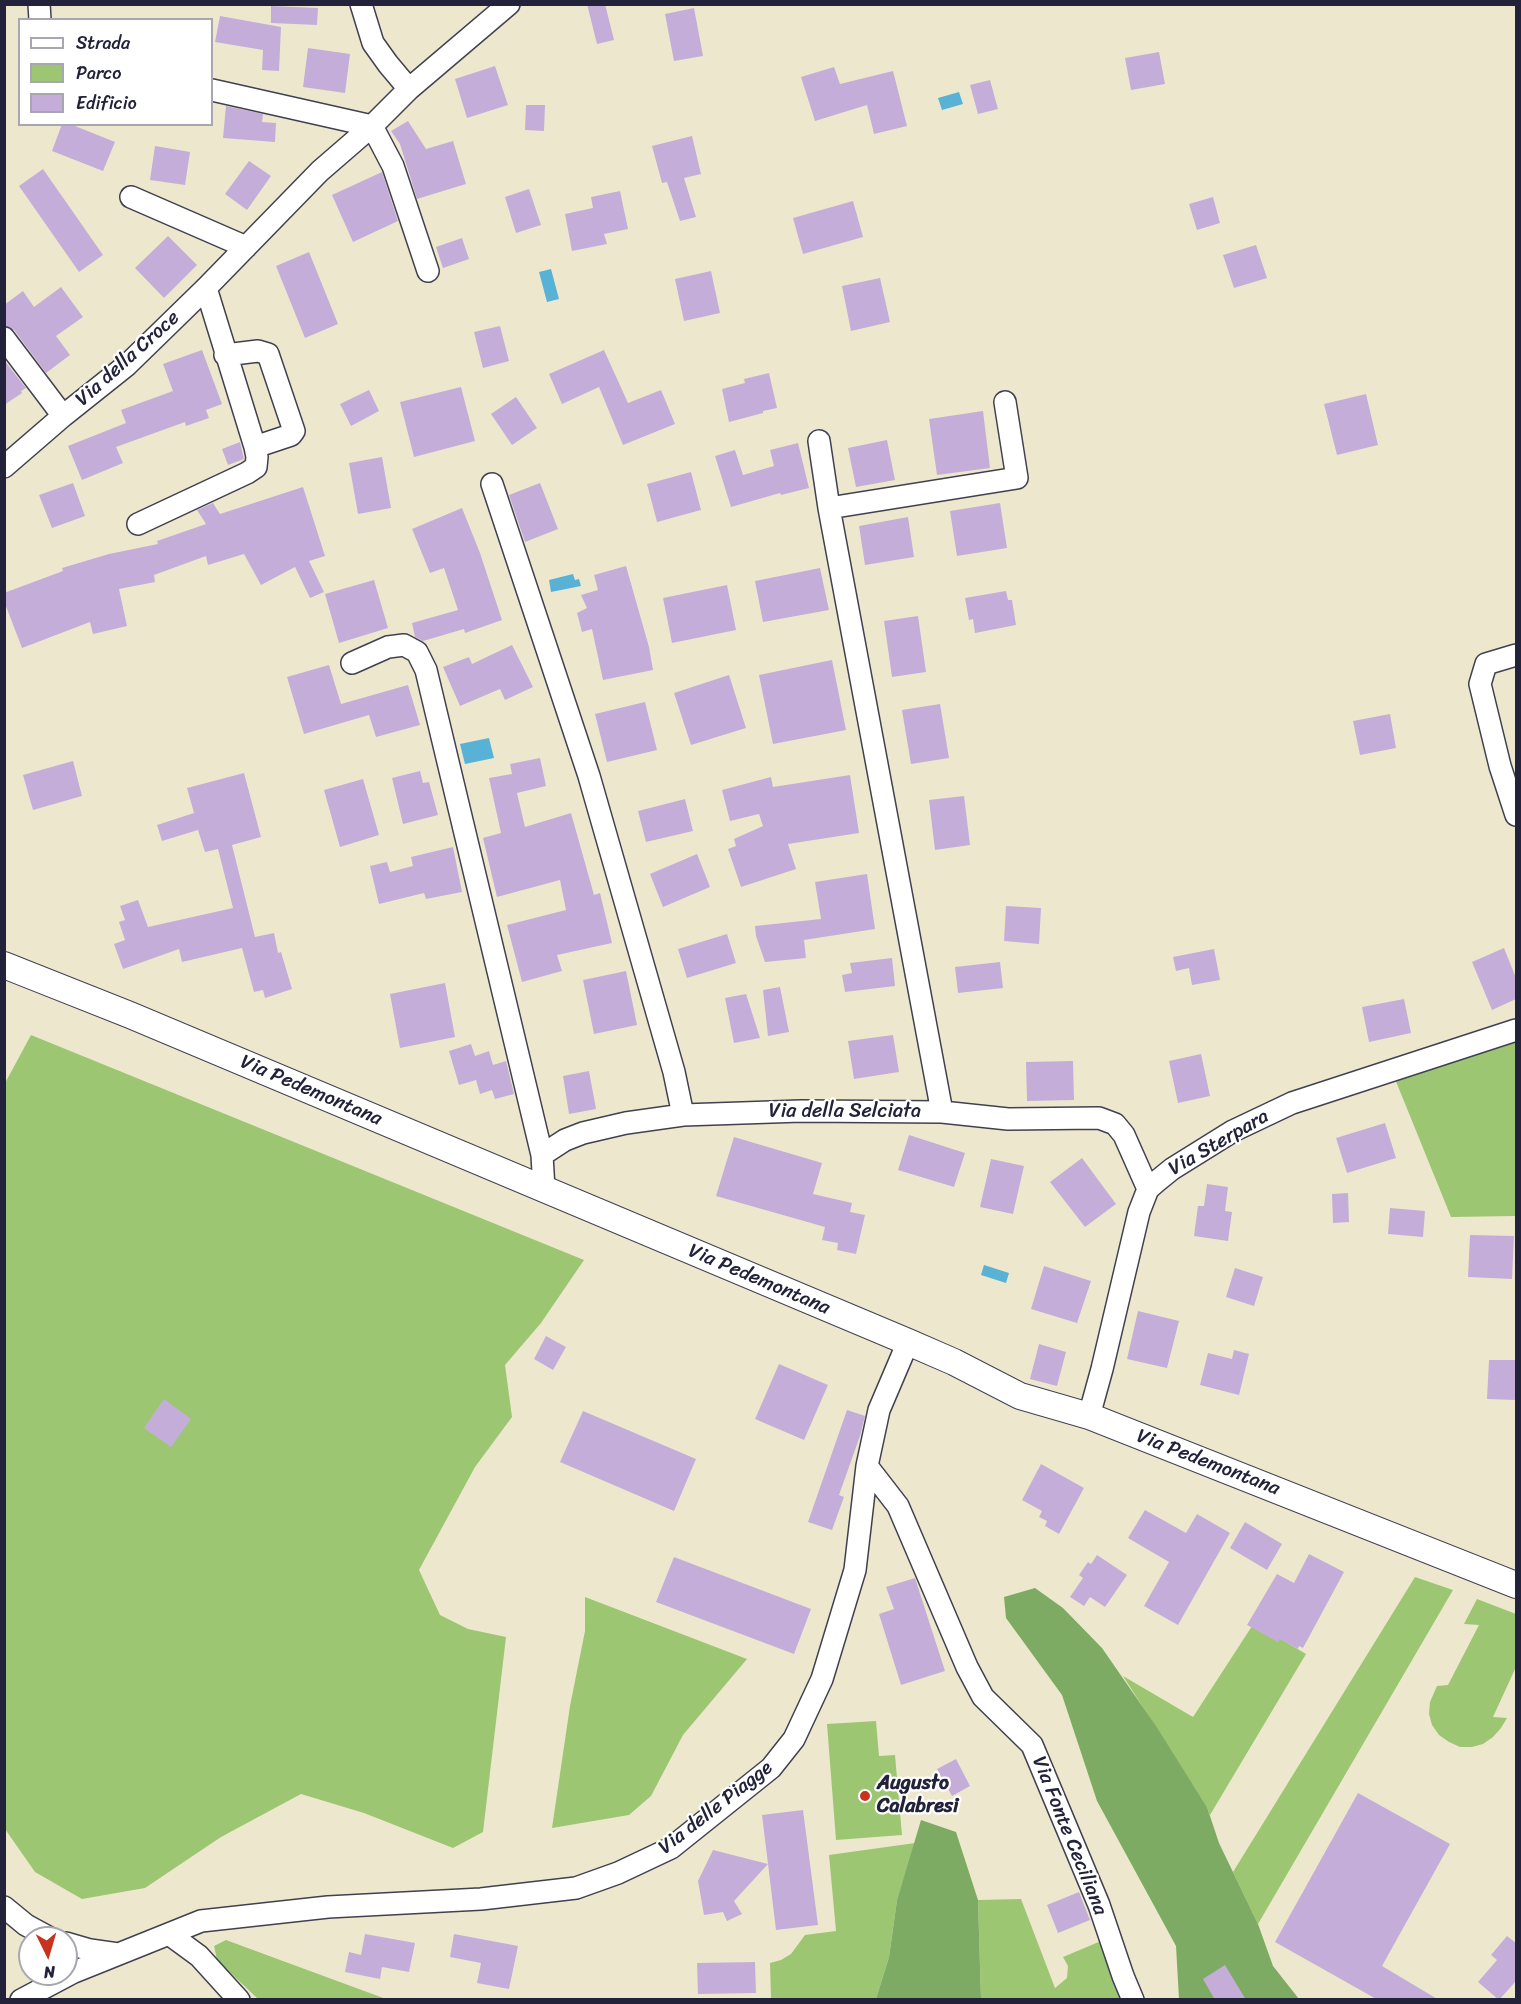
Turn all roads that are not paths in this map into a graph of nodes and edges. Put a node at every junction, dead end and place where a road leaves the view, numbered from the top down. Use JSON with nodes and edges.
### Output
{"nodes":[{"id":1,"x":361,"y":4,"type":"edge"},
{"id":2,"x":509,"y":4,"type":"edge"},
{"id":3,"x":409,"y":89,"type":"junction"},
{"id":4,"x":213,"y":90,"type":"edge"},
{"id":5,"x":372,"y":126,"type":"junction"},
{"id":6,"x":130,"y":197,"type":"dead end"},
{"id":7,"x":246,"y":247,"type":"junction"},
{"id":8,"x":428,"y":272,"type":"dead end"},
{"id":9,"x":206,"y":288,"type":"junction"},
{"id":10,"x":4,"y":338,"type":"edge"},
{"id":11,"x":225,"y":354,"type":"junction"},
{"id":12,"x":1005,"y":402,"type":"dead end"},
{"id":13,"x":63,"y":416,"type":"junction"},
{"id":14,"x":819,"y":441,"type":"dead end"},
{"id":15,"x":255,"y":447,"type":"junction"},
{"id":16,"x":4,"y":466,"type":"edge"},
{"id":17,"x":492,"y":484,"type":"dead end"},
{"id":18,"x":829,"y":508,"type":"junction"},
{"id":19,"x":138,"y":524,"type":"dead end"},
{"id":20,"x":1516,"y":654,"type":"edge"},
{"id":21,"x":352,"y":663,"type":"dead end"},
{"id":22,"x":1516,"y":815,"type":"edge"},
{"id":23,"x":4,"y":965,"type":"edge"},
{"id":24,"x":1516,"y":1030,"type":"edge"},
{"id":25,"x":942,"y":1112,"type":"junction"},
{"id":26,"x":683,"y":1115,"type":"junction"},
{"id":27,"x":542,"y":1155,"type":"junction"},
{"id":28,"x":544,"y":1189,"type":"junction"},
{"id":29,"x":1148,"y":1189,"type":"junction"},
{"id":30,"x":908,"y":1342,"type":"junction"},
{"id":31,"x":1089,"y":1416,"type":"junction"},
{"id":32,"x":867,"y":1466,"type":"junction"},
{"id":33,"x":1516,"y":1585,"type":"edge"},
{"id":34,"x":4,"y":1907,"type":"edge"},
{"id":35,"x":28,"y":1926,"type":"edge"},
{"id":36,"x":170,"y":1934,"type":"junction"},
{"id":37,"x":78,"y":1946,"type":"edge"},
{"id":38,"x":119,"y":1954,"type":"junction"},
{"id":39,"x":21,"y":2000,"type":"edge"},
{"id":40,"x":239,"y":2000,"type":"edge"},
{"id":41,"x":1133,"y":2000,"type":"edge"}],
"edges":[{"from":1,"to":3,"type":"street"},
{"from":2,"to":3,"type":"street","name":"Via della Croce"},
{"from":3,"to":5,"type":"street","name":"Via della Croce"},
{"from":4,"to":5,"type":"street"},
{"from":5,"to":7,"type":"street","name":"Via della Croce"},
{"from":5,"to":8,"type":"street"},
{"from":6,"to":7,"type":"street"},
{"from":7,"to":9,"type":"street","name":"Via della Croce"},
{"from":9,"to":11,"type":"street"},
{"from":9,"to":13,"type":"street","name":"Via della Croce"},
{"from":10,"to":13,"type":"street"},
{"from":11,"to":15,"type":"street"},
{"from":11,"to":15,"type":"street"},
{"from":12,"to":18,"type":"street"},
{"from":13,"to":16,"type":"street","name":"Via della Croce"},
{"from":14,"to":18,"type":"street"},
{"from":15,"to":19,"type":"street"},
{"from":17,"to":26,"type":"street"},
{"from":18,"to":25,"type":"street"},
{"from":20,"to":22,"type":"street"},
{"from":21,"to":27,"type":"street"},
{"from":23,"to":28,"type":"street","name":"Via Pedemontana"},
{"from":24,"to":29,"type":"street","name":"Via Sterpara"},
{"from":25,"to":26,"type":"street","name":"Via della Selciata"},
{"from":25,"to":29,"type":"street","name":"Via della Selciata"},
{"from":26,"to":27,"type":"street","name":"Via della Selciata"},
{"from":27,"to":28,"type":"street"},
{"from":28,"to":30,"type":"street","name":"Via Pedemontana"},
{"from":29,"to":31,"type":"street","name":"Via Sterpara"},
{"from":30,"to":31,"type":"street","name":"Via Pedemontana"},
{"from":30,"to":32,"type":"street","name":"Via delle Piagge"},
{"from":31,"to":33,"type":"street","name":"Via Pedemontana"},
{"from":32,"to":36,"type":"street","name":"Via delle Piagge"},
{"from":32,"to":41,"type":"street","name":"Via Fonte Ceciliana"},
{"from":34,"to":35,"type":"street"},
{"from":36,"to":38,"type":"street","name":"Via delle Piagge"},
{"from":36,"to":40,"type":"street"},
{"from":37,"to":38,"type":"street"},
{"from":38,"to":39,"type":"street","name":"Via delle Piagge"}]}
